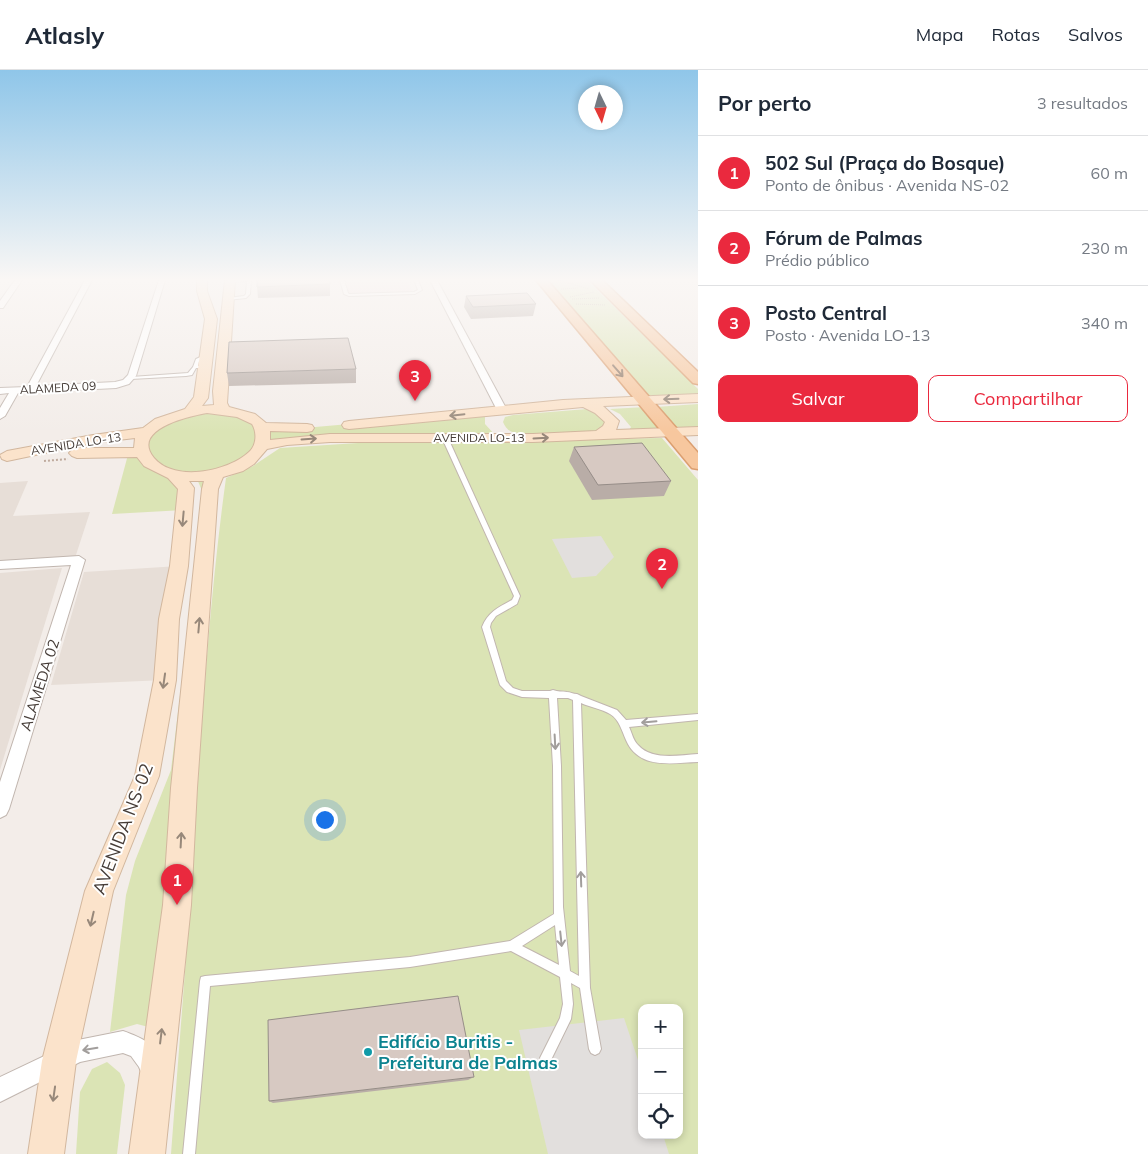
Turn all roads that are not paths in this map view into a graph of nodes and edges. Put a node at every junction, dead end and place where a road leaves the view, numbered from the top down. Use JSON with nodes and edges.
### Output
{"nodes":[{"id":1,"x":62,"y":331,"type":"edge"},
{"id":2,"x":146,"y":331,"type":"edge"},
{"id":3,"x":209,"y":331,"type":"edge"},
{"id":4,"x":227,"y":331,"type":"edge"},
{"id":5,"x":460,"y":331,"type":"edge"},
{"id":6,"x":585,"y":331,"type":"edge"},
{"id":7,"x":645,"y":331,"type":"edge"},
{"id":8,"x":202,"y":364,"type":"junction"},
{"id":9,"x":131,"y":378,"type":"junction"},
{"id":10,"x":698,"y":380,"type":"edge"},
{"id":11,"x":16,"y":390,"type":"junction"},
{"id":12,"x":30,"y":390,"type":"junction"},
{"id":13,"x":0,"y":391,"type":"edge"},
{"id":14,"x":698,"y":398,"type":"edge"},
{"id":15,"x":645,"y":400,"type":"junction"},
{"id":16,"x":585,"y":403,"type":"junction"},
{"id":17,"x":191,"y":410,"type":"junction"},
{"id":18,"x":224,"y":410,"type":"junction"},
{"id":19,"x":502,"y":410,"type":"junction"},
{"id":20,"x":485,"y":412,"type":"junction"},
{"id":21,"x":0,"y":416,"type":"edge"},
{"id":22,"x":261,"y":427,"type":"junction"},
{"id":23,"x":698,"y":431,"type":"edge"},
{"id":24,"x":146,"y":432,"type":"junction"},
{"id":25,"x":671,"y":432,"type":"junction"},
{"id":26,"x":600,"y":435,"type":"junction"},
{"id":27,"x":445,"y":438,"type":"junction"},
{"id":28,"x":498,"y":438,"type":"junction"},
{"id":29,"x":261,"y":446,"type":"junction"},
{"id":30,"x":141,"y":452,"type":"junction"},
{"id":31,"x":3,"y":457,"type":"edge"},
{"id":32,"x":698,"y":464,"type":"edge"},
{"id":33,"x":218,"y":473,"type":"junction"},
{"id":34,"x":175,"y":476,"type":"junction"},
{"id":35,"x":0,"y":566,"type":"edge"},
{"id":36,"x":553,"y":693,"type":"junction"},
{"id":37,"x":577,"y":697,"type":"junction"},
{"id":38,"x":698,"y":717,"type":"edge"},
{"id":39,"x":624,"y":724,"type":"junction"},
{"id":40,"x":698,"y":758,"type":"edge"},
{"id":41,"x":0,"y":809,"type":"edge"},
{"id":42,"x":559,"y":917,"type":"junction"},
{"id":43,"x":512,"y":946,"type":"junction"},
{"id":44,"x":565,"y":975,"type":"junction"},
{"id":45,"x":585,"y":985,"type":"junction"},
{"id":46,"x":595,"y":1049,"type":"dead end"},
{"id":47,"x":546,"y":1058,"type":"dead end"},
{"id":48,"x":59,"y":1061,"type":"junction"},
{"id":49,"x":0,"y":1090,"type":"edge"},
{"id":50,"x":154,"y":1094,"type":"junction"},
{"id":51,"x":46,"y":1154,"type":"edge"},
{"id":52,"x":148,"y":1154,"type":"edge"},
{"id":53,"x":189,"y":1154,"type":"edge"}],
"edges":[{"from":1,"to":12,"type":"street"},
{"from":2,"to":9,"type":"street"},
{"from":3,"to":8,"type":"street"},
{"from":4,"to":18,"type":"street"},
{"from":5,"to":19,"type":"street"},
{"from":6,"to":15,"type":"main road","one_way":true},
{"from":7,"to":10,"type":"main road"},
{"from":8,"to":9,"type":"lane"},
{"from":8,"to":17,"type":"street"},
{"from":9,"to":12,"type":"street","name":"ALAMEDA 09"},
{"from":11,"to":12,"type":"street","name":"ALAMEDA 09"},
{"from":11,"to":13,"type":"street","name":"ALAMEDA 09"},
{"from":11,"to":21,"type":"street"},
{"from":14,"to":15,"type":"street","name":"AVENIDA LO-13","one_way":true},
{"from":15,"to":16,"type":"street","name":"AVENIDA LO-13"},
{"from":15,"to":25,"type":"main road"},
{"from":16,"to":19,"type":"street","name":"AVENIDA LO-13"},
{"from":16,"to":26,"type":"street"},
{"from":17,"to":18,"type":"street"},
{"from":17,"to":24,"type":"street"},
{"from":18,"to":22,"type":"street"},
{"from":19,"to":20,"type":"street","name":"AVENIDA LO-13"},
{"from":20,"to":22,"type":"street","name":"AVENIDA LO-13","one_way":true},
{"from":20,"to":28,"type":"street"},
{"from":22,"to":29,"type":"street"},
{"from":23,"to":25,"type":"street","name":"AVENIDA LO-13"},
{"from":24,"to":30,"type":"street"},
{"from":24,"to":31,"type":"street","name":"AVENIDA LO-13"},
{"from":25,"to":26,"type":"street","name":"AVENIDA LO-13"},
{"from":25,"to":32,"type":"main road"},
{"from":28,"to":26,"type":"street","name":"AVENIDA LO-13","one_way":true},
{"from":27,"to":28,"type":"street","name":"AVENIDA LO-13"},
{"from":29,"to":27,"type":"street","name":"AVENIDA LO-13","one_way":true},
{"from":27,"to":36,"type":"lane"},
{"from":29,"to":33,"type":"street"},
{"from":30,"to":31,"type":"street","name":"AVENIDA LO-13"},
{"from":30,"to":34,"type":"street"},
{"from":33,"to":34,"type":"street"},
{"from":50,"to":33,"type":"street","one_way":true},
{"from":34,"to":48,"type":"street","name":"AVENIDA NS-02","one_way":true},
{"from":35,"to":41,"type":"street","name":"ALAMEDA 02"},
{"from":36,"to":37,"type":"lane"},
{"from":36,"to":42,"type":"lane","one_way":true},
{"from":37,"to":39,"type":"lane"},
{"from":45,"to":37,"type":"lane","one_way":true},
{"from":38,"to":39,"type":"lane","one_way":true},
{"from":39,"to":40,"type":"lane"},
{"from":42,"to":43,"type":"lane"},
{"from":42,"to":44,"type":"lane","one_way":true},
{"from":43,"to":44,"type":"lane"},
{"from":43,"to":53,"type":"lane"},
{"from":44,"to":45,"type":"lane"},
{"from":44,"to":47,"type":"lane"},
{"from":45,"to":46,"type":"lane"},
{"from":48,"to":49,"type":"street"},
{"from":50,"to":48,"type":"street","one_way":true},
{"from":48,"to":51,"type":"street","name":"AVENIDA NS-02","one_way":true},
{"from":50,"to":52,"type":"street"}]}
